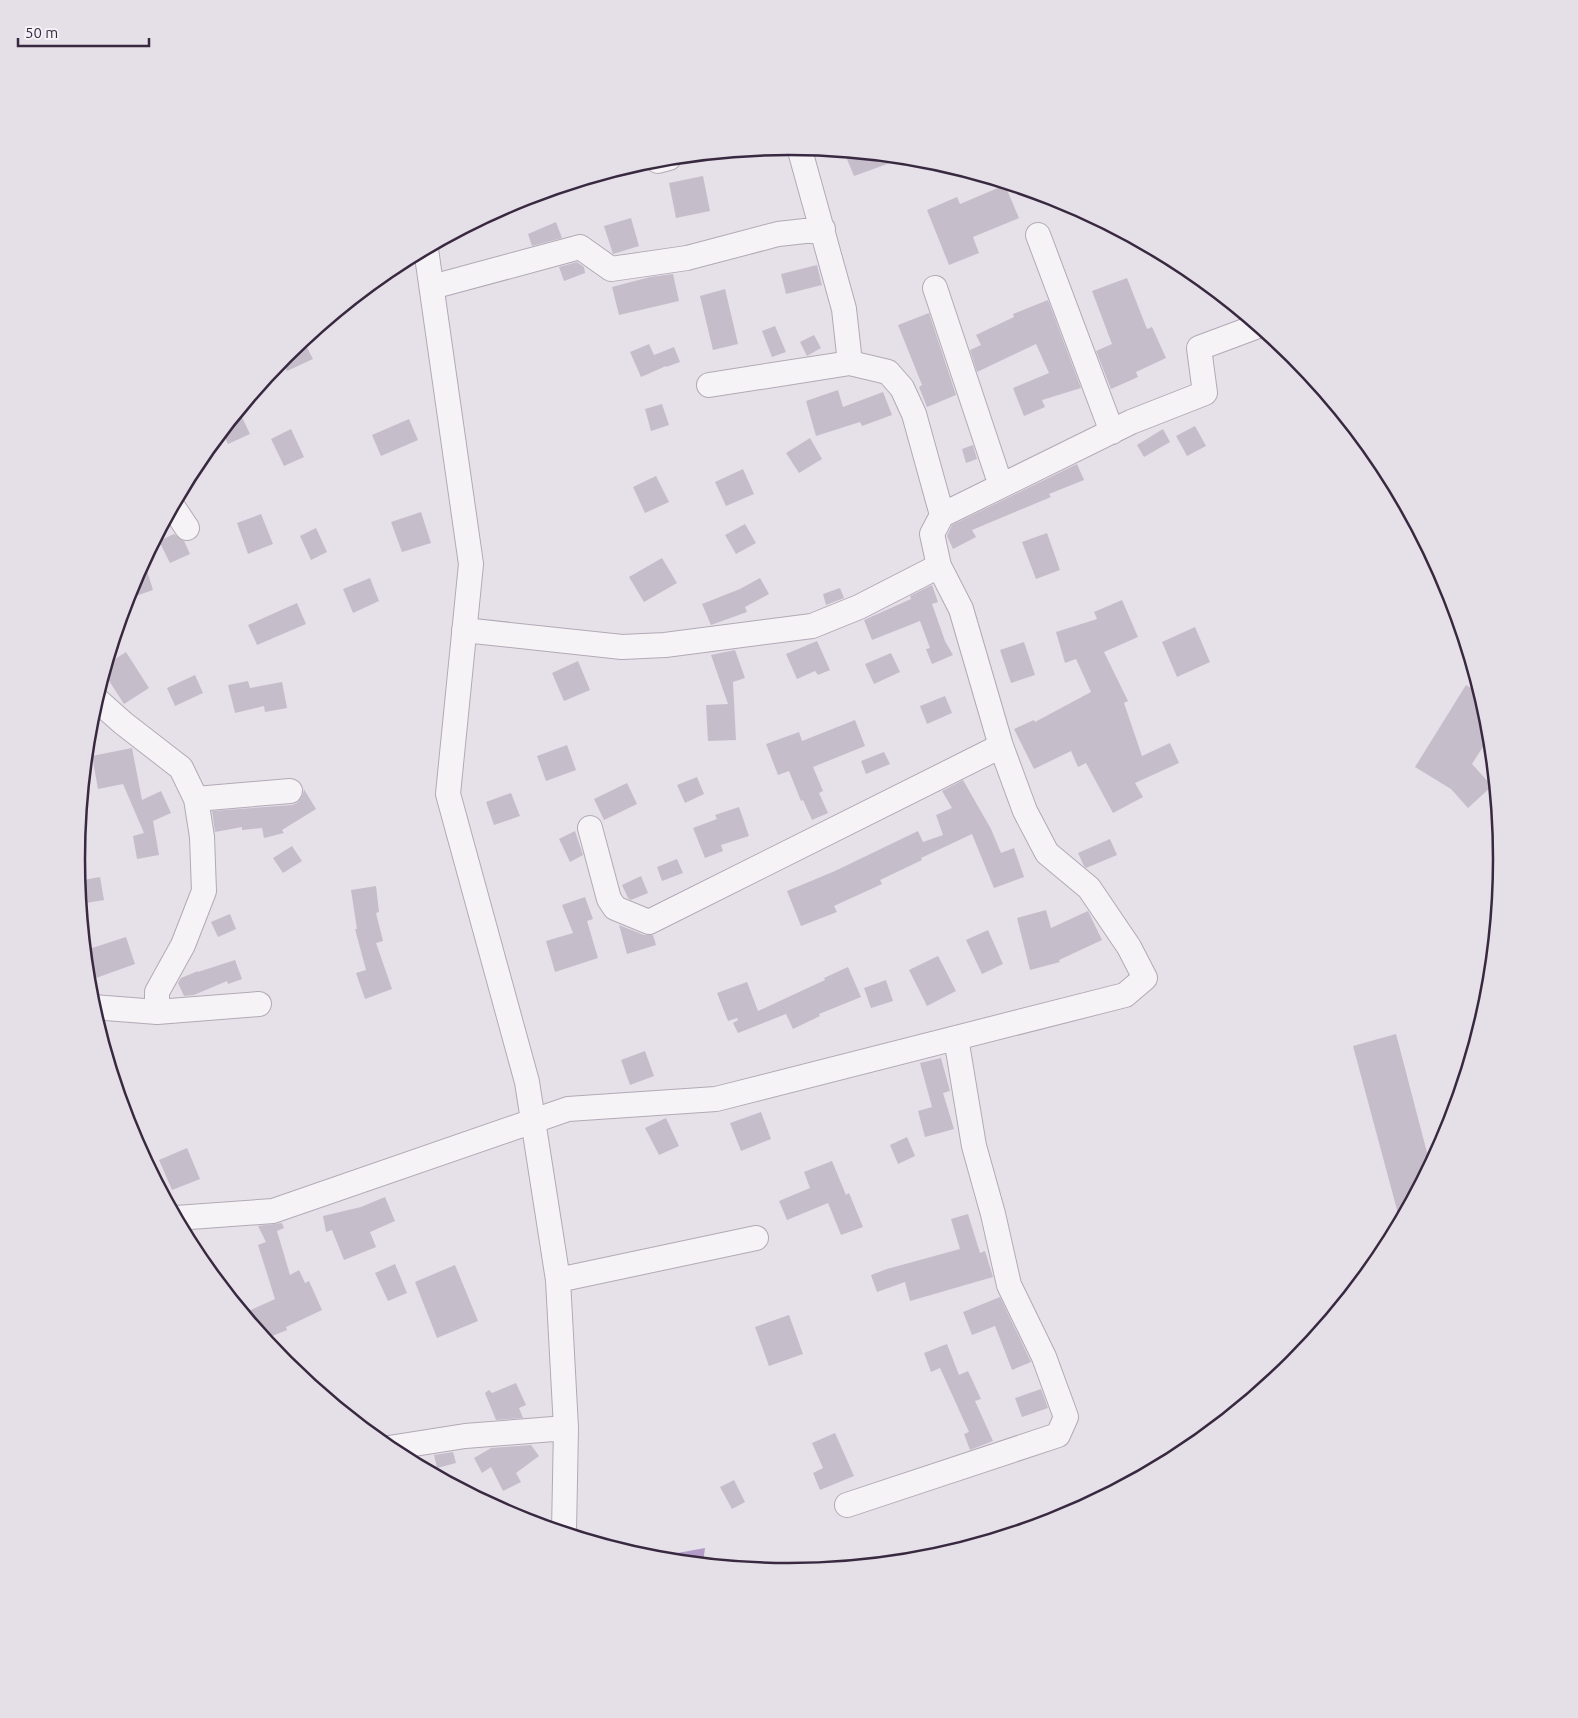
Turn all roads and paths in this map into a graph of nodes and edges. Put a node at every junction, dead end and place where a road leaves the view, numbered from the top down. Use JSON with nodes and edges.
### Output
{"nodes":[{"id":1,"x":802,"y":156,"type":"edge"},
{"id":2,"x":823,"y":229,"type":"junction"},
{"id":3,"x":1038,"y":235,"type":"dead end"},
{"id":4,"x":427,"y":255,"type":"edge"},
{"id":5,"x":432,"y":287,"type":"junction"},
{"id":6,"x":935,"y":288,"type":"dead end"},
{"id":7,"x":1251,"y":329,"type":"edge"},
{"id":8,"x":850,"y":363,"type":"junction"},
{"id":9,"x":709,"y":385,"type":"dead end"},
{"id":10,"x":1112,"y":432,"type":"junction"},
{"id":11,"x":1001,"y":486,"type":"junction"},
{"id":12,"x":176,"y":512,"type":"edge"},
{"id":13,"x":942,"y":515,"type":"junction"},
{"id":14,"x":187,"y":528,"type":"dead end"},
{"id":15,"x":939,"y":566,"type":"junction"},
{"id":16,"x":464,"y":630,"type":"junction"},
{"id":17,"x":103,"y":705,"type":"edge"},
{"id":18,"x":1001,"y":746,"type":"junction"},
{"id":19,"x":290,"y":791,"type":"dead end"},
{"id":20,"x":196,"y":799,"type":"junction"},
{"id":21,"x":590,"y":828,"type":"dead end"},
{"id":22,"x":259,"y":1004,"type":"dead end"},
{"id":23,"x":102,"y":1008,"type":"edge"},
{"id":24,"x":156,"y":1012,"type":"junction"},
{"id":25,"x":956,"y":1038,"type":"junction"},
{"id":26,"x":534,"y":1121,"type":"junction"},
{"id":27,"x":183,"y":1217,"type":"edge"},
{"id":28,"x":756,"y":1238,"type":"dead end"},
{"id":29,"x":558,"y":1280,"type":"junction"},
{"id":30,"x":566,"y":1428,"type":"junction"},
{"id":31,"x":401,"y":1446,"type":"edge"},
{"id":32,"x":847,"y":1505,"type":"dead end"},
{"id":33,"x":564,"y":1526,"type":"edge"}],
"edges":[{"from":1,"to":2,"type":"street"},
{"from":2,"to":5,"type":"street"},
{"from":2,"to":8,"type":"street"},
{"from":3,"to":10,"type":"street"},
{"from":4,"to":5,"type":"street"},
{"from":5,"to":16,"type":"street"},
{"from":6,"to":11,"type":"street"},
{"from":7,"to":10,"type":"street"},
{"from":8,"to":9,"type":"street"},
{"from":8,"to":13,"type":"street"},
{"from":10,"to":11,"type":"street"},
{"from":11,"to":13,"type":"street"},
{"from":12,"to":14,"type":"street"},
{"from":13,"to":15,"type":"street"},
{"from":15,"to":16,"type":"street"},
{"from":15,"to":18,"type":"street"},
{"from":16,"to":26,"type":"street"},
{"from":17,"to":20,"type":"street"},
{"from":18,"to":21,"type":"street"},
{"from":18,"to":25,"type":"street"},
{"from":19,"to":20,"type":"street"},
{"from":20,"to":24,"type":"street"},
{"from":22,"to":24,"type":"street"},
{"from":23,"to":24,"type":"street"},
{"from":25,"to":26,"type":"street"},
{"from":25,"to":32,"type":"street"},
{"from":26,"to":27,"type":"street"},
{"from":26,"to":29,"type":"street"},
{"from":28,"to":29,"type":"street"},
{"from":29,"to":30,"type":"street"},
{"from":30,"to":31,"type":"street"},
{"from":30,"to":33,"type":"street"}]}
